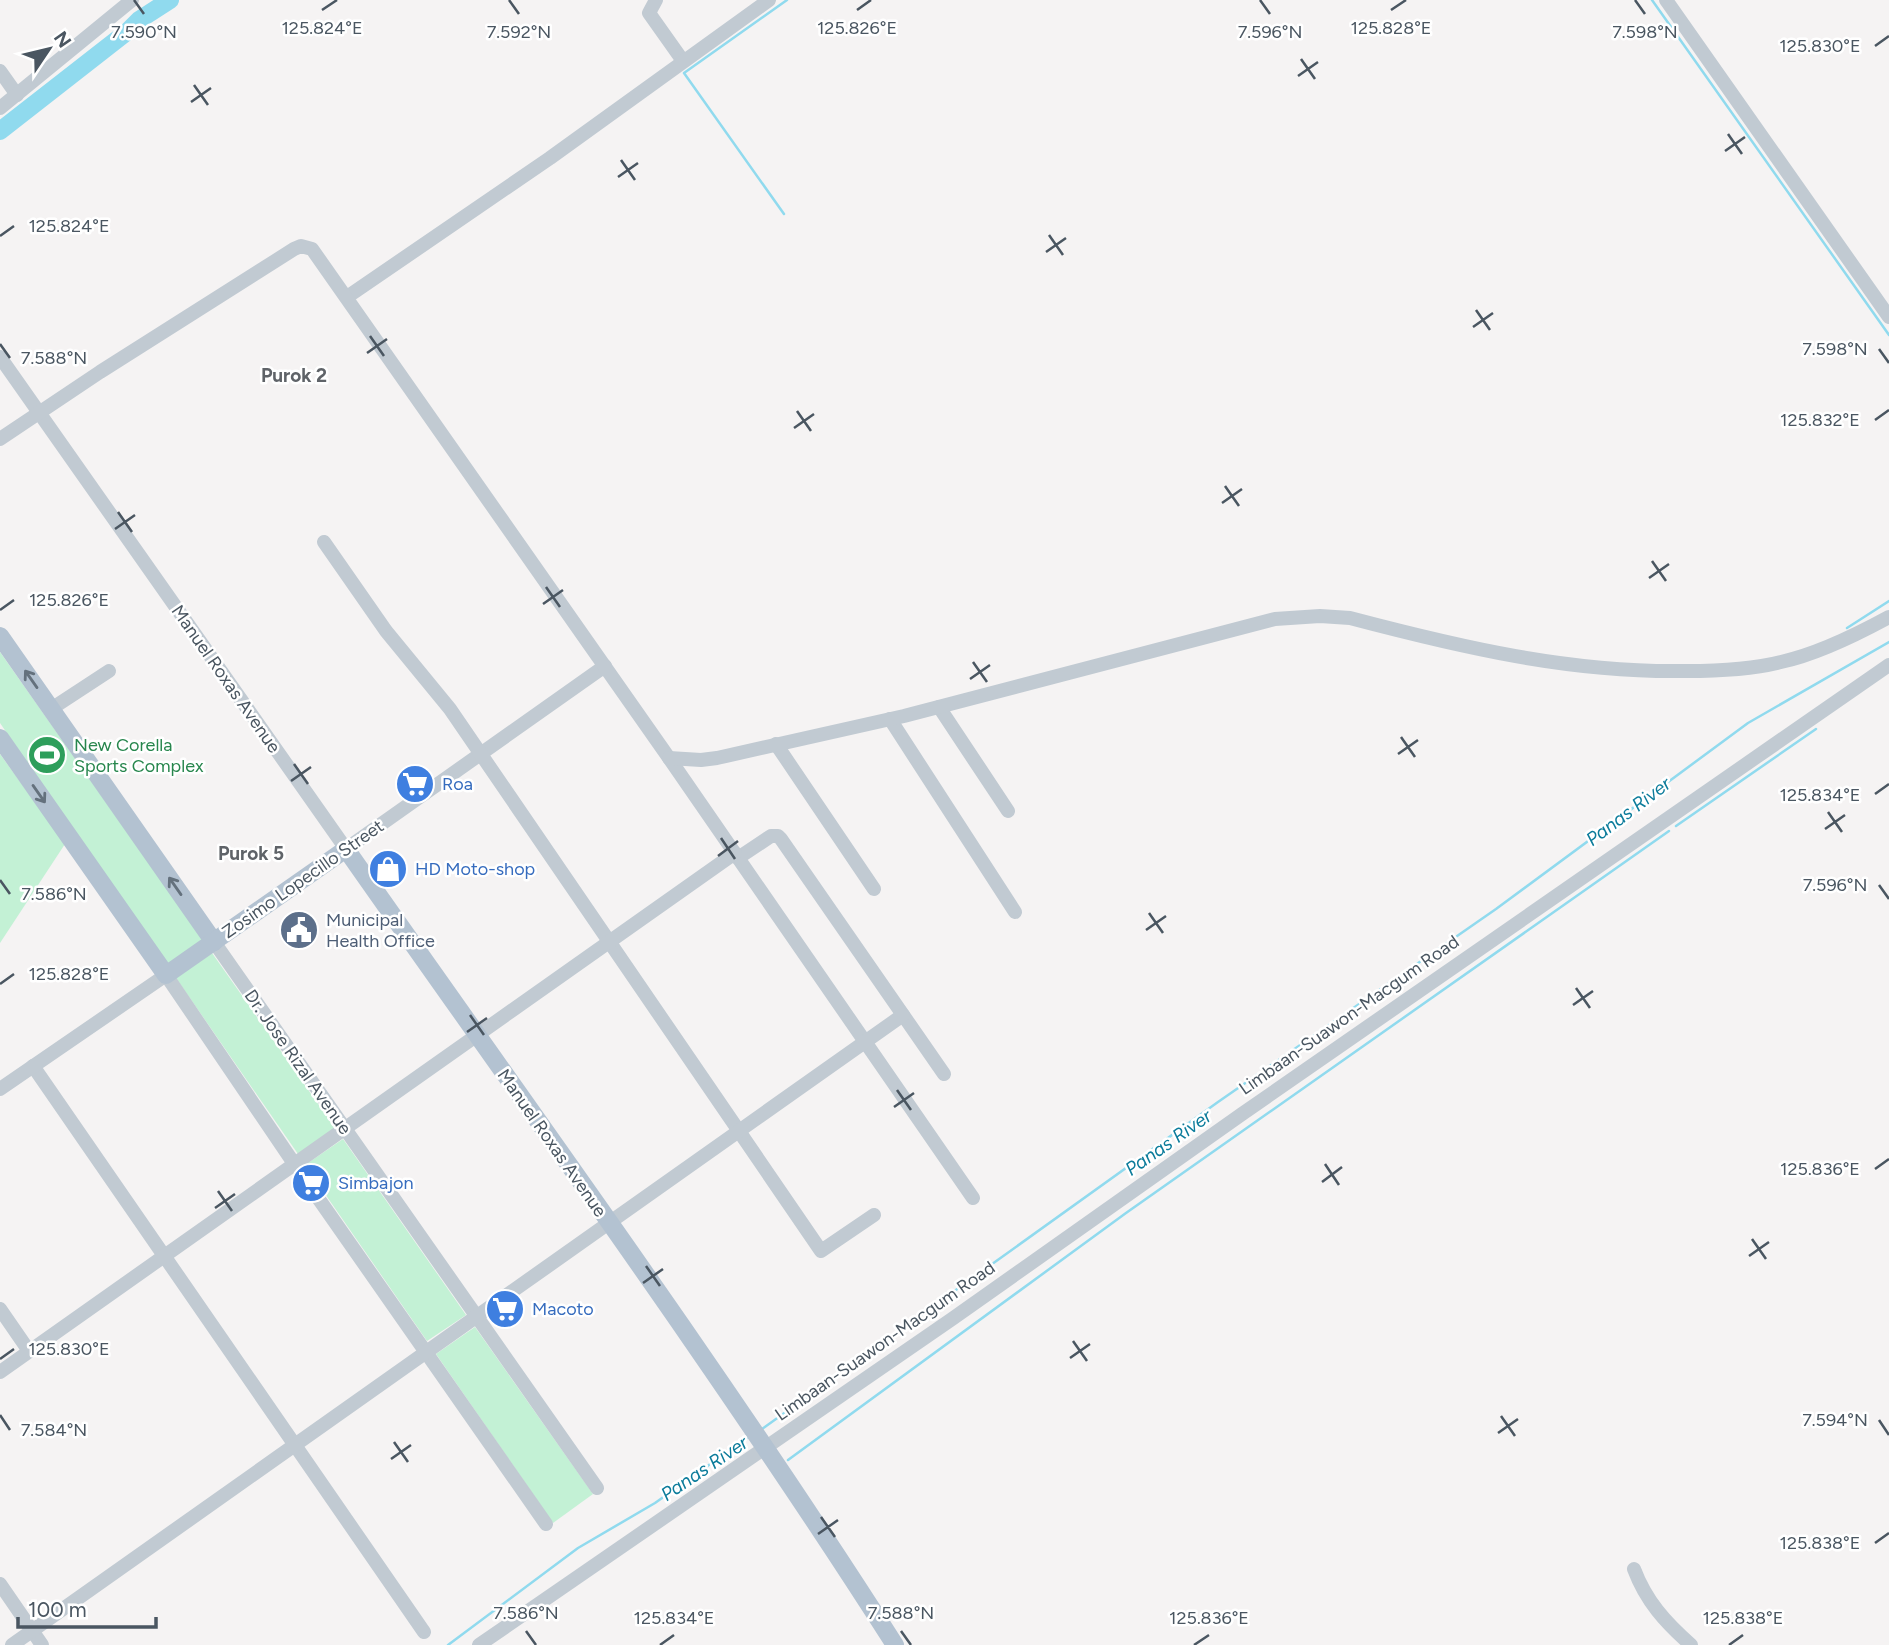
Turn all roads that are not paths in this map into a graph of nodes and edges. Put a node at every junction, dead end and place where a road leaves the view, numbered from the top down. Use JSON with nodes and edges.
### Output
{"nodes":[{"id":1,"x":132,"y":0,"type":"edge"},
{"id":2,"x":656,"y":0,"type":"edge"},
{"id":3,"x":769,"y":0,"type":"edge"},
{"id":4,"x":1666,"y":0,"type":"edge"},
{"id":5,"x":683,"y":61,"type":"junction"},
{"id":6,"x":0,"y":71,"type":"edge"},
{"id":7,"x":17,"y":95,"type":"junction"},
{"id":8,"x":0,"y":108,"type":"edge"},
{"id":9,"x":347,"y":297,"type":"junction"},
{"id":10,"x":1889,"y":317,"type":"edge"},
{"id":11,"x":0,"y":357,"type":"edge"},
{"id":12,"x":39,"y":413,"type":"junction"},
{"id":13,"x":0,"y":439,"type":"edge"},
{"id":14,"x":324,"y":542,"type":"dead end"},
{"id":15,"x":1889,"y":617,"type":"edge"},
{"id":16,"x":0,"y":636,"type":"edge"},
{"id":17,"x":1889,"y":665,"type":"edge"},
{"id":18,"x":605,"y":666,"type":"junction"},
{"id":19,"x":109,"y":671,"type":"dead end"},
{"id":20,"x":939,"y":707,"type":"junction"},
{"id":21,"x":51,"y":709,"type":"junction"},
{"id":22,"x":890,"y":719,"type":"junction"},
{"id":23,"x":0,"y":738,"type":"edge"},
{"id":24,"x":776,"y":744,"type":"junction"},
{"id":25,"x":480,"y":754,"type":"junction"},
{"id":26,"x":669,"y":758,"type":"junction"},
{"id":27,"x":1008,"y":811,"type":"dead end"},
{"id":28,"x":346,"y":849,"type":"junction"},
{"id":29,"x":737,"y":856,"type":"junction"},
{"id":30,"x":874,"y":889,"type":"dead end"},
{"id":31,"x":1014,"y":912,"type":"dead end"},
{"id":32,"x":214,"y":942,"type":"junction"},
{"id":33,"x":608,"y":942,"type":"junction"},
{"id":34,"x":166,"y":975,"type":"junction"},
{"id":35,"x":904,"y":1015,"type":"junction"},
{"id":36,"x":477,"y":1035,"type":"junction"},
{"id":37,"x":866,"y":1042,"type":"junction"},
{"id":38,"x":33,"y":1066,"type":"junction"},
{"id":39,"x":944,"y":1074,"type":"dead end"},
{"id":40,"x":0,"y":1089,"type":"edge"},
{"id":41,"x":345,"y":1129,"type":"junction"},
{"id":42,"x":739,"y":1130,"type":"junction"},
{"id":43,"x":295,"y":1165,"type":"junction"},
{"id":44,"x":973,"y":1198,"type":"dead end"},
{"id":45,"x":874,"y":1215,"type":"dead end"},
{"id":46,"x":609,"y":1223,"type":"junction"},
{"id":47,"x":164,"y":1257,"type":"junction"},
{"id":48,"x":0,"y":1308,"type":"edge"},
{"id":49,"x":477,"y":1316,"type":"junction"},
{"id":50,"x":29,"y":1351,"type":"junction"},
{"id":51,"x":426,"y":1353,"type":"junction"},
{"id":52,"x":0,"y":1372,"type":"edge"},
{"id":53,"x":761,"y":1444,"type":"junction"},
{"id":54,"x":294,"y":1446,"type":"junction"},
{"id":55,"x":597,"y":1488,"type":"dead end"},
{"id":56,"x":547,"y":1524,"type":"dead end"},
{"id":57,"x":1634,"y":1569,"type":"dead end"},
{"id":58,"x":0,"y":1584,"type":"edge"},
{"id":59,"x":32,"y":1631,"type":"junction"},
{"id":60,"x":424,"y":1632,"type":"dead end"},
{"id":61,"x":12,"y":1645,"type":"edge"},
{"id":62,"x":41,"y":1645,"type":"edge"},
{"id":63,"x":480,"y":1645,"type":"edge"},
{"id":64,"x":895,"y":1645,"type":"edge"},
{"id":65,"x":1691,"y":1645,"type":"edge"}],
"edges":[{"from":1,"to":7,"type":"street"},
{"from":2,"to":5,"type":"street"},
{"from":3,"to":5,"type":"street"},
{"from":4,"to":10,"type":"street"},
{"from":5,"to":9,"type":"street"},
{"from":6,"to":7,"type":"street"},
{"from":7,"to":8,"type":"street"},
{"from":9,"to":12,"type":"street"},
{"from":9,"to":18,"type":"street"},
{"from":11,"to":12,"type":"street","name":"Manuel Roxas Avenue"},
{"from":12,"to":13,"type":"street"},
{"from":12,"to":28,"type":"street","name":"Manuel Roxas Avenue"},
{"from":14,"to":25,"type":"street"},
{"from":15,"to":20,"type":"street"},
{"from":21,"to":16,"type":"main road","name":"Dr. Jose Rizal Avenue","one_way":true},
{"from":17,"to":53,"type":"street","name":"Limbaan-Suawon-Macgum Road"},
{"from":18,"to":25,"type":"street","name":"Zosimo Lopecillo Street"},
{"from":18,"to":26,"type":"street"},
{"from":19,"to":21,"type":"street"},
{"from":20,"to":22,"type":"street"},
{"from":20,"to":27,"type":"street"},
{"from":32,"to":21,"type":"main road","name":"Dr. Jose Rizal Avenue","one_way":true},
{"from":22,"to":24,"type":"street"},
{"from":22,"to":31,"type":"street"},
{"from":23,"to":34,"type":"main road","one_way":true},
{"from":24,"to":26,"type":"street"},
{"from":24,"to":30,"type":"street"},
{"from":25,"to":28,"type":"street","name":"Zosimo Lopecillo Street"},
{"from":25,"to":33,"type":"street"},
{"from":26,"to":29,"type":"street"},
{"from":28,"to":32,"type":"main road","name":"Zosimo Lopecillo Street"},
{"from":28,"to":36,"type":"main road","name":"Manuel Roxas Avenue"},
{"from":29,"to":33,"type":"street"},
{"from":29,"to":35,"type":"street"},
{"from":29,"to":37,"type":"street"},
{"from":32,"to":34,"type":"main road","name":"Zosimo Lopecillo Street"},
{"from":32,"to":41,"type":"street","name":"Dr. Jose Rizal Avenue"},
{"from":33,"to":36,"type":"street"},
{"from":33,"to":42,"type":"street"},
{"from":34,"to":38,"type":"street","name":"Zosimo Lopecillo Street"},
{"from":34,"to":43,"type":"street"},
{"from":35,"to":37,"type":"street"},
{"from":35,"to":39,"type":"street"},
{"from":36,"to":41,"type":"street"},
{"from":36,"to":46,"type":"main road","name":"Manuel Roxas Avenue"},
{"from":37,"to":42,"type":"street"},
{"from":37,"to":44,"type":"street"},
{"from":38,"to":40,"type":"street","name":"Zosimo Lopecillo Street"},
{"from":38,"to":47,"type":"street"},
{"from":41,"to":43,"type":"street"},
{"from":41,"to":49,"type":"street","name":"Dr. Jose Rizal Avenue"},
{"from":42,"to":45,"type":"street"},
{"from":42,"to":46,"type":"street"},
{"from":43,"to":47,"type":"street"},
{"from":43,"to":51,"type":"street"},
{"from":46,"to":49,"type":"street"},
{"from":46,"to":53,"type":"main road","name":"Manuel Roxas Avenue"},
{"from":47,"to":50,"type":"street"},
{"from":47,"to":54,"type":"street"},
{"from":48,"to":50,"type":"street"},
{"from":49,"to":51,"type":"street"},
{"from":49,"to":55,"type":"street","name":"Dr. Jose Rizal Avenue"},
{"from":50,"to":52,"type":"street"},
{"from":51,"to":54,"type":"street"},
{"from":51,"to":56,"type":"street"},
{"from":53,"to":63,"type":"street","name":"Limbaan-Suawon-Macgum Road"},
{"from":53,"to":64,"type":"main road","name":"Manuel Roxas Avenue"},
{"from":54,"to":59,"type":"street"},
{"from":54,"to":60,"type":"street"},
{"from":57,"to":65,"type":"street"},
{"from":58,"to":59,"type":"street"},
{"from":59,"to":61,"type":"street"},
{"from":59,"to":62,"type":"street"}]}
